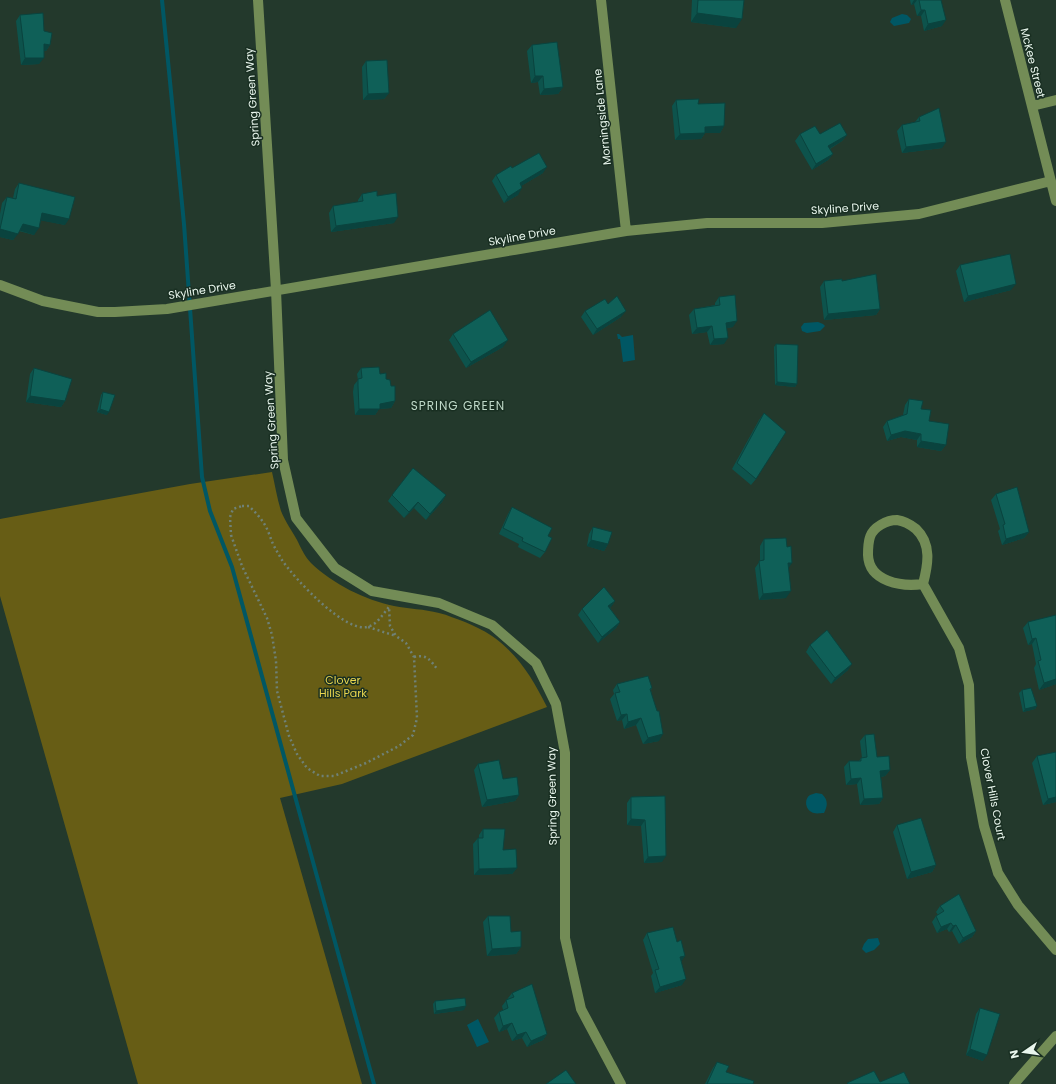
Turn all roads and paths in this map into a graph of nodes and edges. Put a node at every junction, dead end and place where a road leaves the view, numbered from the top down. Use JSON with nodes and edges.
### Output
{"nodes":[{"id":1,"x":258,"y":0,"type":"edge"},
{"id":2,"x":601,"y":0,"type":"edge"},
{"id":3,"x":1005,"y":0,"type":"edge"},
{"id":4,"x":1056,"y":100,"type":"edge"},
{"id":5,"x":1032,"y":106,"type":"junction"},
{"id":6,"x":1051,"y":181,"type":"junction"},
{"id":7,"x":1056,"y":201,"type":"edge"},
{"id":8,"x":626,"y":231,"type":"junction"},
{"id":9,"x":0,"y":285,"type":"edge"},
{"id":10,"x":276,"y":290,"type":"junction"},
{"id":11,"x":923,"y":584,"type":"junction"},
{"id":12,"x":368,"y":627,"type":"junction"},
{"id":13,"x":396,"y":636,"type":"junction"},
{"id":14,"x":414,"y":657,"type":"junction"},
{"id":15,"x":438,"y":670,"type":"dead end"},
{"id":16,"x":1054,"y":945,"type":"edge"},
{"id":17,"x":1056,"y":1036,"type":"edge"},
{"id":18,"x":621,"y":1084,"type":"edge"},
{"id":19,"x":1014,"y":1084,"type":"edge"}],
"edges":[{"from":1,"to":10,"type":"street","name":"Spring Green Way"},
{"from":2,"to":8,"type":"street","name":"Morningside Lane"},
{"from":3,"to":5,"type":"street","name":"McKee Street"},
{"from":4,"to":5,"type":"street"},
{"from":5,"to":6,"type":"street","name":"McKee Street"},
{"from":6,"to":7,"type":"street","name":"McKee Street"},
{"from":6,"to":8,"type":"street","name":"Skyline Drive"},
{"from":8,"to":10,"type":"street","name":"Skyline Drive"},
{"from":9,"to":10,"type":"street","name":"Skyline Drive"},
{"from":10,"to":18,"type":"street","name":"Spring Green Way"},
{"from":11,"to":11,"type":"street"},
{"from":11,"to":16,"type":"street","name":"Clover Hills Court"},
{"from":12,"to":13,"type":"path"},
{"from":12,"to":13,"type":"path"},
{"from":12,"to":14,"type":"path"},
{"from":13,"to":14,"type":"path"},
{"from":14,"to":15,"type":"path"},
{"from":17,"to":19,"type":"street"}]}
